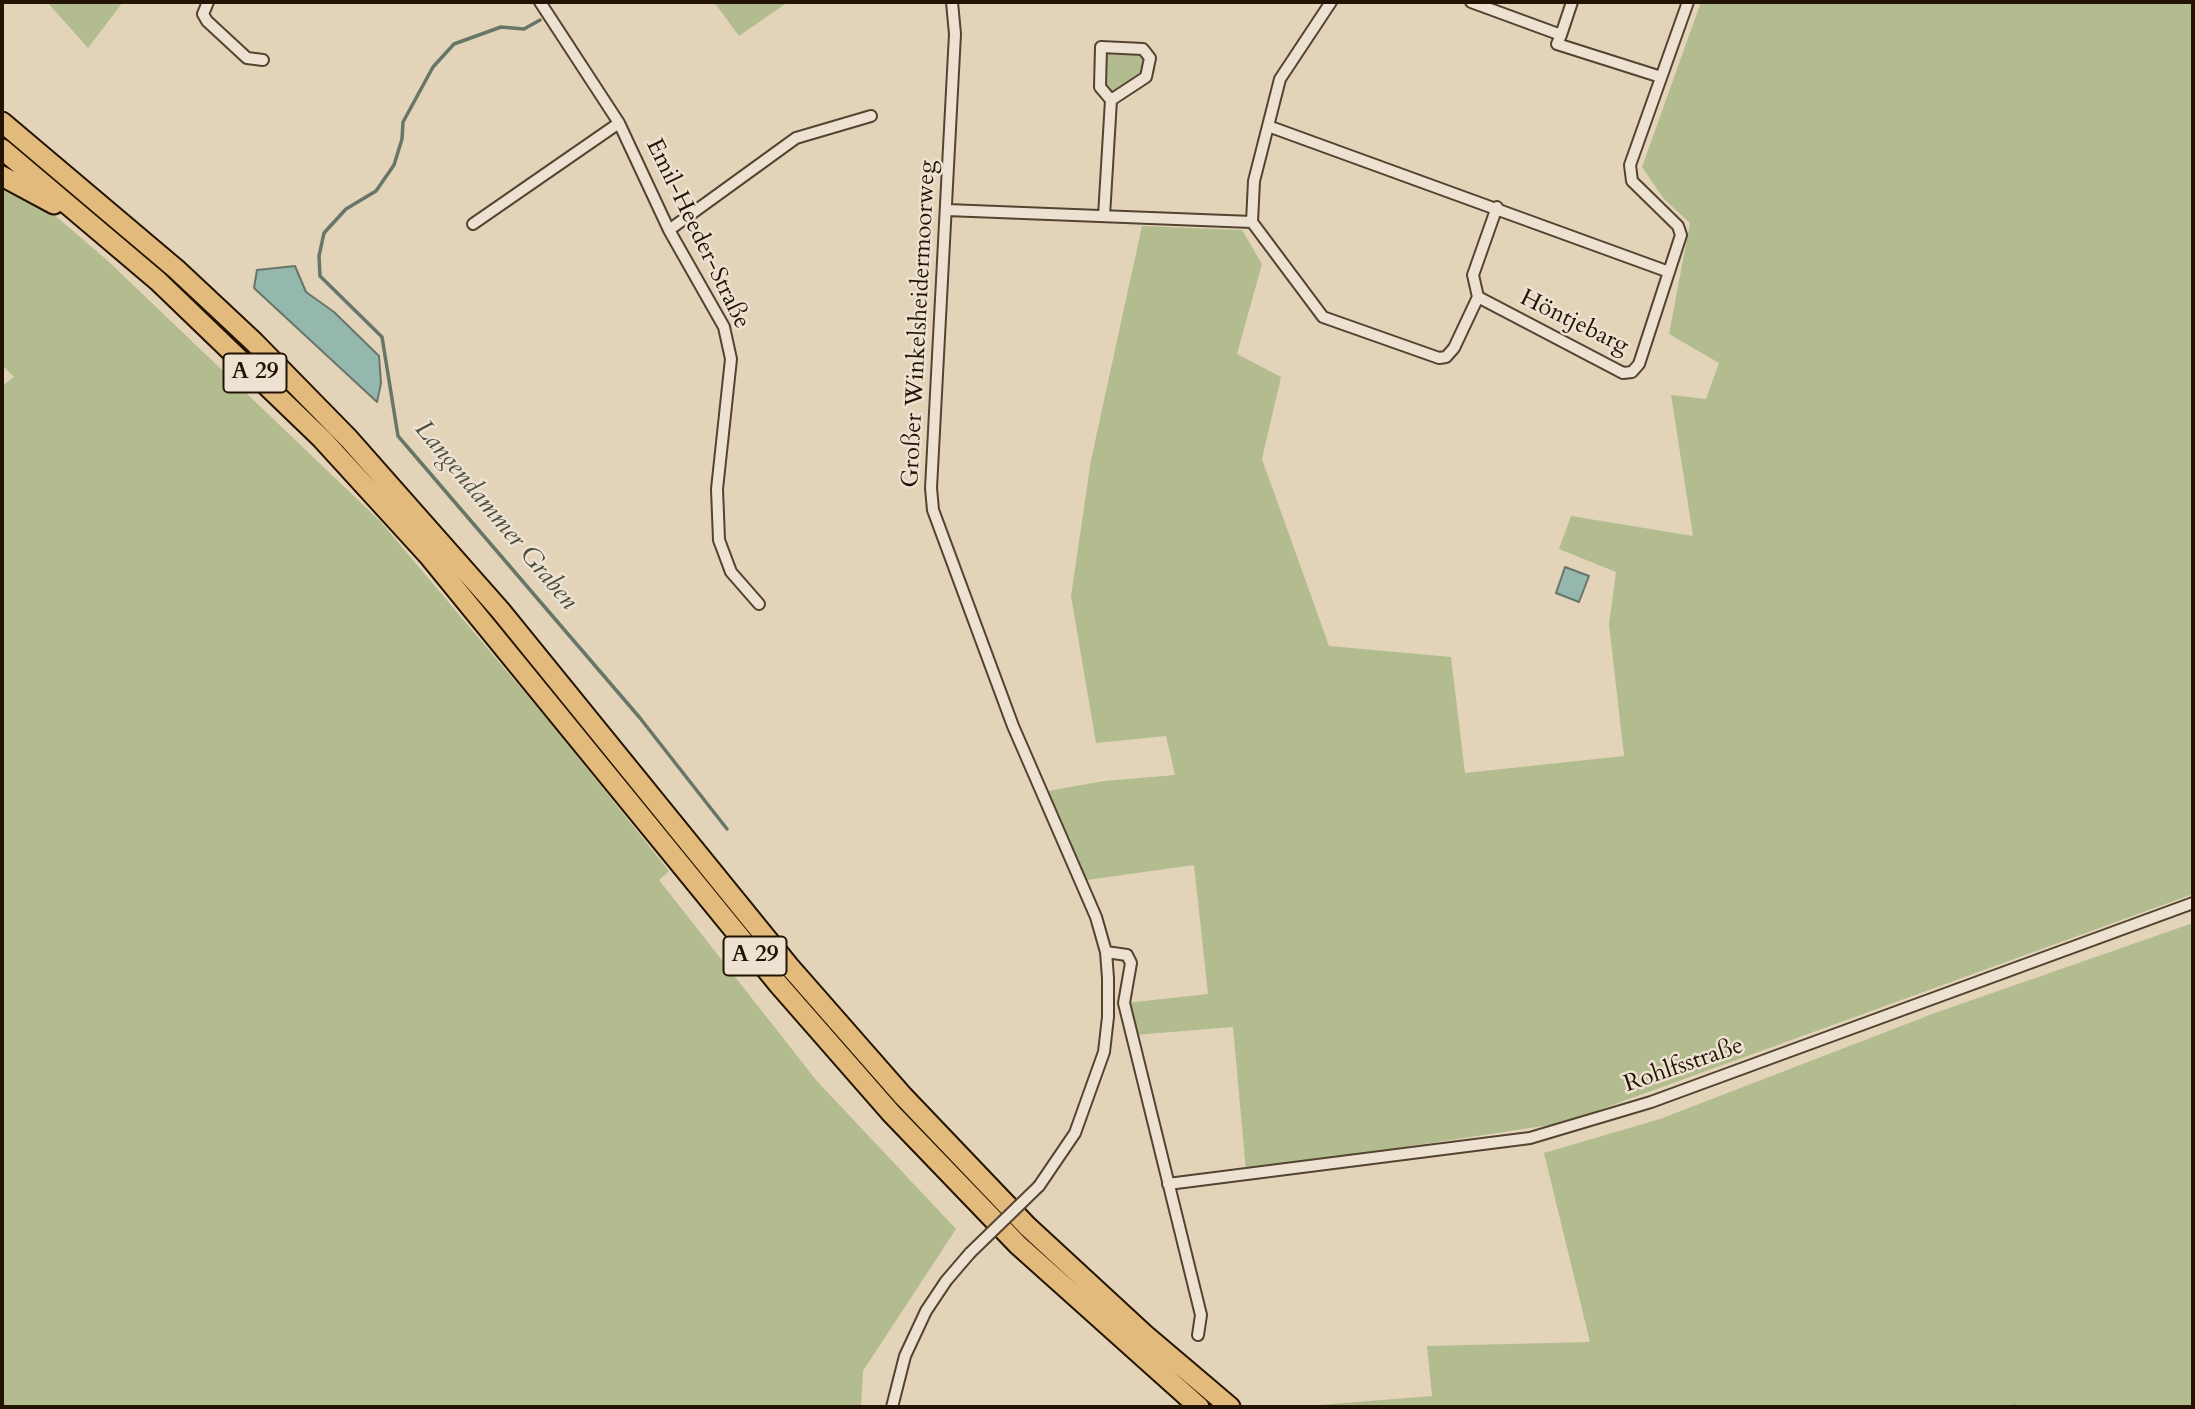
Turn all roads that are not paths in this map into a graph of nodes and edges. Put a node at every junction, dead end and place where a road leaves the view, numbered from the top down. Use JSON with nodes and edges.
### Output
{"nodes":[{"id":1,"x":208,"y":2,"type":"edge"},
{"id":2,"x":540,"y":2,"type":"edge"},
{"id":3,"x":952,"y":2,"type":"edge"},
{"id":4,"x":1331,"y":2,"type":"edge"},
{"id":5,"x":1471,"y":2,"type":"edge"},
{"id":6,"x":1572,"y":2,"type":"edge"},
{"id":7,"x":1688,"y":2,"type":"edge"},
{"id":8,"x":1561,"y":35,"type":"junction"},
{"id":9,"x":263,"y":60,"type":"dead end"},
{"id":10,"x":1661,"y":77,"type":"junction"},
{"id":11,"x":1111,"y":100,"type":"junction"},
{"id":12,"x":871,"y":116,"type":"dead end"},
{"id":13,"x":2,"y":122,"type":"edge"},
{"id":14,"x":619,"y":123,"type":"junction"},
{"id":15,"x":1268,"y":126,"type":"junction"},
{"id":16,"x":2,"y":149,"type":"edge"},
{"id":17,"x":2,"y":176,"type":"edge"},
{"id":18,"x":1497,"y":207,"type":"junction"},
{"id":19,"x":947,"y":210,"type":"junction"},
{"id":20,"x":1104,"y":216,"type":"junction"},
{"id":21,"x":1252,"y":222,"type":"junction"},
{"id":22,"x":473,"y":224,"type":"dead end"},
{"id":23,"x":669,"y":230,"type":"junction"},
{"id":24,"x":1669,"y":272,"type":"junction"},
{"id":25,"x":158,"y":281,"type":"junction"},
{"id":26,"x":1478,"y":297,"type":"junction"},
{"id":27,"x":759,"y":604,"type":"dead end"},
{"id":28,"x":2193,"y":903,"type":"edge"},
{"id":29,"x":1106,"y":952,"type":"junction"},
{"id":30,"x":1168,"y":1184,"type":"junction"},
{"id":31,"x":1199,"y":1335,"type":"dead end"},
{"id":32,"x":892,"y":1407,"type":"edge"},
{"id":33,"x":1199,"y":1407,"type":"edge"},
{"id":34,"x":1230,"y":1407,"type":"edge"}],
"edges":[{"from":1,"to":9,"type":"street"},
{"from":2,"to":14,"type":"street","name":"Emil-Heeder-Straße"},
{"from":3,"to":19,"type":"street","name":"Großer Winkelsheidermoorweg"},
{"from":4,"to":15,"type":"street"},
{"from":5,"to":8,"type":"street"},
{"from":6,"to":8,"type":"street"},
{"from":7,"to":10,"type":"street","name":"Höntjebarg"},
{"from":8,"to":10,"type":"street"},
{"from":10,"to":24,"type":"street","name":"Höntjebarg"},
{"from":11,"to":11,"type":"street"},
{"from":11,"to":20,"type":"street"},
{"from":12,"to":23,"type":"street"},
{"from":13,"to":34,"type":"highway","number":"A 29"},
{"from":14,"to":22,"type":"street","name":"Emil-Heeder-Straße"},
{"from":14,"to":23,"type":"street","name":"Emil-Heeder-Straße"},
{"from":15,"to":18,"type":"street"},
{"from":15,"to":21,"type":"street"},
{"from":16,"to":25,"type":"highway","number":"A 29"},
{"from":17,"to":25,"type":"highway"},
{"from":18,"to":24,"type":"street"},
{"from":18,"to":26,"type":"street"},
{"from":19,"to":20,"type":"street"},
{"from":19,"to":29,"type":"street","name":"Großer Winkelsheidermoorweg"},
{"from":20,"to":21,"type":"street"},
{"from":21,"to":26,"type":"street"},
{"from":23,"to":27,"type":"street","name":"Emil-Heeder-Straße"},
{"from":24,"to":26,"type":"street","name":"Höntjebarg"},
{"from":25,"to":33,"type":"highway","number":"A 29"},
{"from":28,"to":30,"type":"street","name":"Rohlfsstraße"},
{"from":29,"to":30,"type":"street"},
{"from":29,"to":32,"type":"street","name":"Großer Winkelsheidermoorweg","bridge":true},
{"from":30,"to":31,"type":"street"}]}
